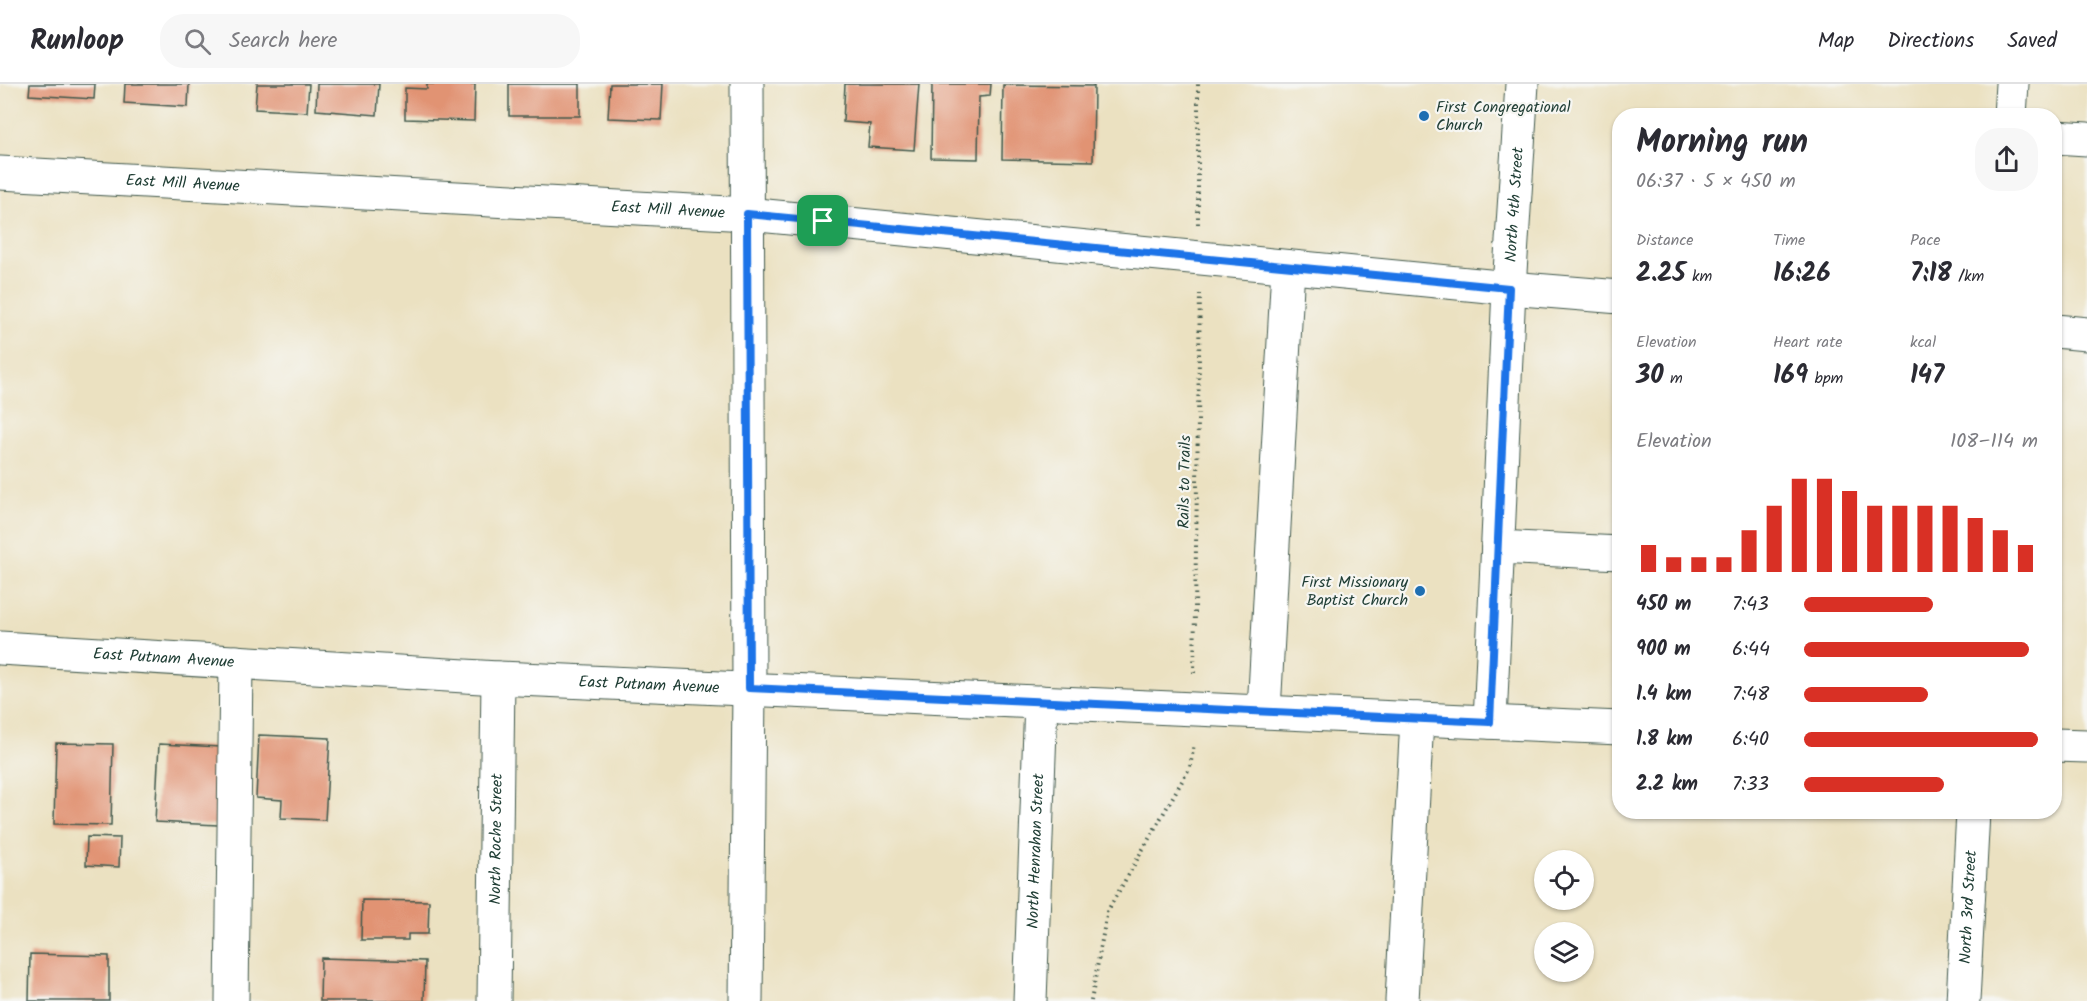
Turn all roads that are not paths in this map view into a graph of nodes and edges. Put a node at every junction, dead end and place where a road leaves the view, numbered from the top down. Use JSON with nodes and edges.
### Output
{"nodes":[{"id":1,"x":747,"y":84,"type":"edge"},
{"id":2,"x":1522,"y":84,"type":"edge"},
{"id":3,"x":2012,"y":84,"type":"edge"},
{"id":4,"x":2010,"y":108,"type":"edge"},
{"id":5,"x":2062,"y":137,"type":"edge"},
{"id":6,"x":2087,"y":139,"type":"edge"},
{"id":7,"x":0,"y":173,"type":"edge"},
{"id":8,"x":747,"y":214,"type":"junction"},
{"id":9,"x":1288,"y":267,"type":"junction"},
{"id":10,"x":1509,"y":288,"type":"junction"},
{"id":11,"x":1612,"y":296,"type":"edge"},
{"id":12,"x":2062,"y":332,"type":"edge"},
{"id":13,"x":2087,"y":334,"type":"edge"},
{"id":14,"x":1498,"y":547,"type":"junction"},
{"id":15,"x":1612,"y":553,"type":"edge"},
{"id":16,"x":0,"y":648,"type":"edge"},
{"id":17,"x":236,"y":662,"type":"junction"},
{"id":18,"x":498,"y":678,"type":"junction"},
{"id":19,"x":749,"y":688,"type":"junction"},
{"id":20,"x":1041,"y":702,"type":"junction"},
{"id":21,"x":1264,"y":711,"type":"junction"},
{"id":22,"x":1417,"y":719,"type":"junction"},
{"id":23,"x":1490,"y":722,"type":"junction"},
{"id":24,"x":1612,"y":728,"type":"edge"},
{"id":25,"x":2062,"y":745,"type":"edge"},
{"id":26,"x":2087,"y":746,"type":"edge"},
{"id":27,"x":1973,"y":819,"type":"edge"},
{"id":28,"x":232,"y":1001,"type":"edge"},
{"id":29,"x":494,"y":1001,"type":"edge"},
{"id":30,"x":746,"y":1001,"type":"edge"},
{"id":31,"x":1030,"y":1001,"type":"edge"},
{"id":32,"x":1402,"y":1001,"type":"edge"},
{"id":33,"x":1963,"y":1001,"type":"edge"}],
"edges":[{"from":1,"to":8,"type":"street"},
{"from":2,"to":10,"type":"street","name":"North 4th Street"},
{"from":3,"to":4,"type":"street"},
{"from":5,"to":6,"type":"street"},
{"from":7,"to":8,"type":"street","name":"East Mill Avenue"},
{"from":8,"to":9,"type":"street","name":"East Mill Avenue"},
{"from":8,"to":19,"type":"street"},
{"from":9,"to":10,"type":"street","name":"East Mill Avenue"},
{"from":9,"to":21,"type":"street"},
{"from":10,"to":11,"type":"street","name":"East Mill Avenue"},
{"from":10,"to":14,"type":"street","name":"North 4th Street"},
{"from":12,"to":13,"type":"street"},
{"from":14,"to":15,"type":"street"},
{"from":14,"to":23,"type":"street","name":"North 4th Street"},
{"from":16,"to":17,"type":"street","name":"East Putnam Avenue"},
{"from":17,"to":18,"type":"street","name":"East Putnam Avenue"},
{"from":17,"to":28,"type":"street"},
{"from":18,"to":19,"type":"street","name":"East Putnam Avenue"},
{"from":18,"to":29,"type":"street","name":"North Roche Street"},
{"from":19,"to":20,"type":"street","name":"East Putnam Avenue"},
{"from":19,"to":30,"type":"street"},
{"from":20,"to":21,"type":"street","name":"East Putnam Avenue"},
{"from":20,"to":31,"type":"street","name":"North Henrahan Street"},
{"from":21,"to":22,"type":"street","name":"East Putnam Avenue"},
{"from":22,"to":23,"type":"street","name":"East Putnam Avenue"},
{"from":22,"to":32,"type":"street"},
{"from":23,"to":24,"type":"street","name":"East Putnam Avenue"},
{"from":25,"to":26,"type":"street"},
{"from":27,"to":33,"type":"street","name":"North 3rd Street"}]}
